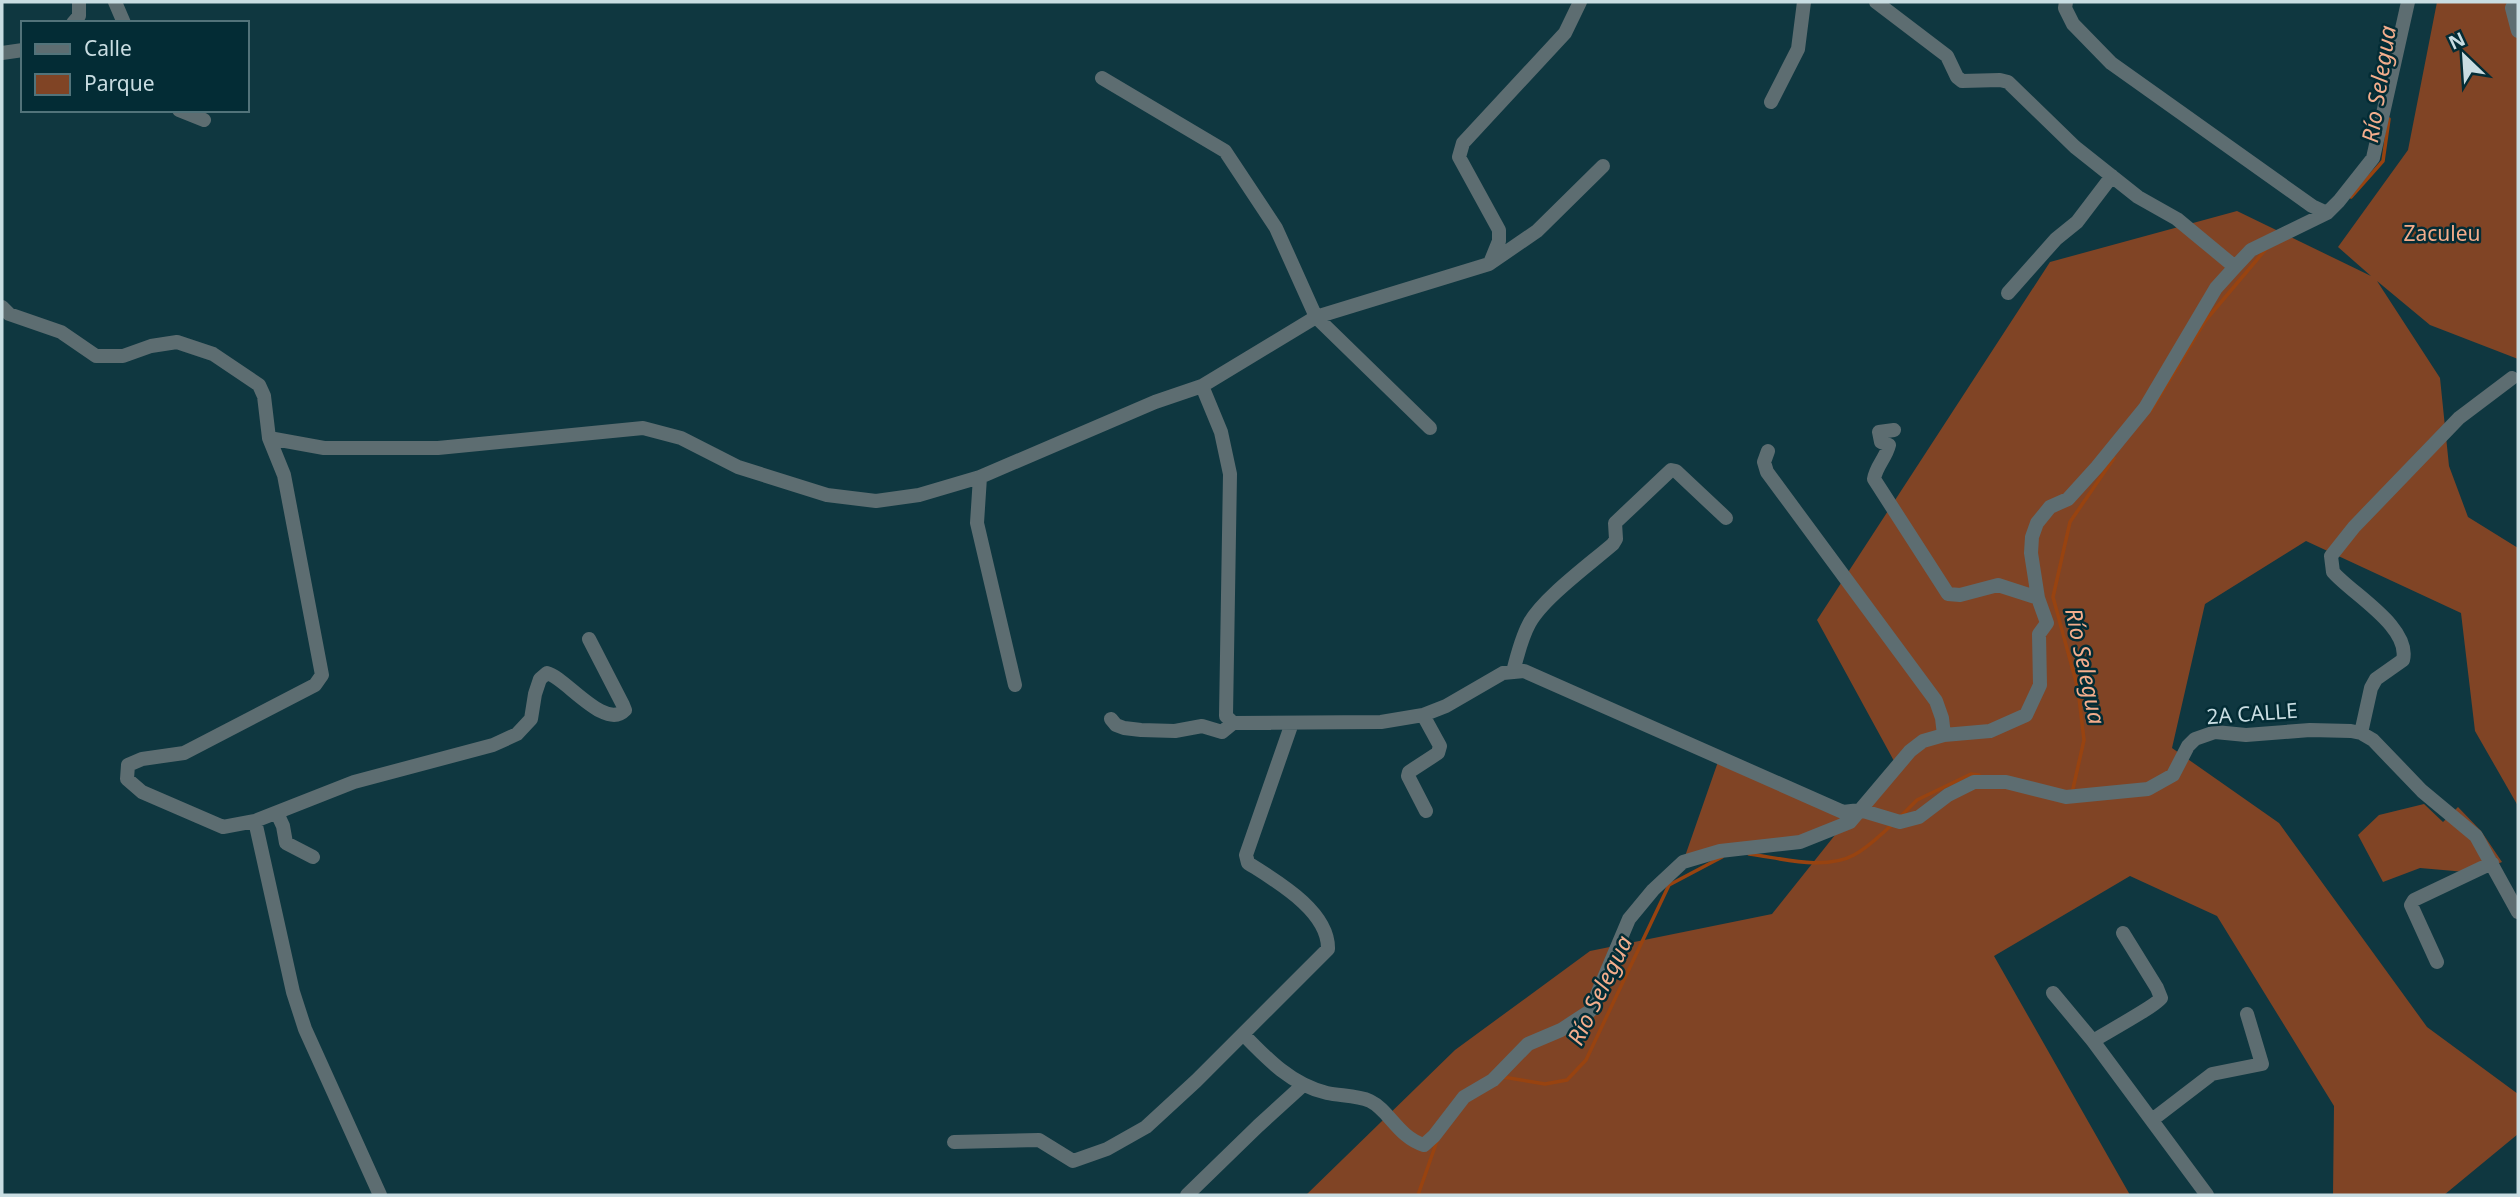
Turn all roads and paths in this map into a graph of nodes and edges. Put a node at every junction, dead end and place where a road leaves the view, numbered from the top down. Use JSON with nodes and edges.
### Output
{"nodes":[{"id":1,"x":79,"y":2,"type":"edge"},
{"id":2,"x":115,"y":2,"type":"edge"},
{"id":3,"x":1580,"y":2,"type":"edge"},
{"id":4,"x":1804,"y":2,"type":"edge"},
{"id":5,"x":1876,"y":2,"type":"edge"},
{"id":6,"x":2067,"y":2,"type":"edge"},
{"id":7,"x":2408,"y":2,"type":"edge"},
{"id":8,"x":2515,"y":2,"type":"edge"},
{"id":9,"x":75,"y":21,"type":"edge"},
{"id":10,"x":123,"y":21,"type":"edge"},
{"id":11,"x":2518,"y":32,"type":"edge"},
{"id":12,"x":21,"y":50,"type":"edge"},
{"id":13,"x":2,"y":53,"type":"edge"},
{"id":14,"x":1102,"y":78,"type":"dead end"},
{"id":15,"x":1771,"y":102,"type":"dead end"},
{"id":16,"x":184,"y":112,"type":"edge"},
{"id":17,"x":204,"y":120,"type":"dead end"},
{"id":18,"x":1603,"y":166,"type":"dead end"},
{"id":19,"x":2112,"y":176,"type":"junction"},
{"id":20,"x":2327,"y":213,"type":"junction"},
{"id":21,"x":1489,"y":264,"type":"junction"},
{"id":22,"x":2235,"y":267,"type":"junction"},
{"id":23,"x":2008,"y":293,"type":"dead end"},
{"id":24,"x":2,"y":306,"type":"edge"},
{"id":25,"x":1317,"y":317,"type":"junction"},
{"id":26,"x":2512,"y":378,"type":"dead end"},
{"id":27,"x":1202,"y":386,"type":"junction"},
{"id":28,"x":1430,"y":428,"type":"dead end"},
{"id":29,"x":1894,"y":430,"type":"dead end"},
{"id":30,"x":269,"y":438,"type":"junction"},
{"id":31,"x":1768,"y":451,"type":"dead end"},
{"id":32,"x":980,"y":477,"type":"junction"},
{"id":33,"x":1726,"y":519,"type":"dead end"},
{"id":34,"x":2038,"y":598,"type":"junction"},
{"id":35,"x":589,"y":639,"type":"dead end"},
{"id":36,"x":1513,"y":672,"type":"junction"},
{"id":37,"x":1015,"y":685,"type":"dead end"},
{"id":38,"x":1423,"y":715,"type":"junction"},
{"id":39,"x":1111,"y":719,"type":"dead end"},
{"id":40,"x":1233,"y":723,"type":"junction"},
{"id":41,"x":1292,"y":723,"type":"junction"},
{"id":42,"x":2361,"y":733,"type":"junction"},
{"id":43,"x":1944,"y":735,"type":"junction"},
{"id":44,"x":1860,"y":810,"type":"junction"},
{"id":45,"x":1426,"y":811,"type":"dead end"},
{"id":46,"x":277,"y":813,"type":"junction"},
{"id":47,"x":255,"y":821,"type":"junction"},
{"id":48,"x":313,"y":856,"type":"dead end"},
{"id":49,"x":2492,"y":863,"type":"junction"},
{"id":50,"x":2518,"y":912,"type":"edge"},
{"id":51,"x":2123,"y":933,"type":"dead end"},
{"id":52,"x":2437,"y":962,"type":"dead end"},
{"id":53,"x":2053,"y":993,"type":"dead end"},
{"id":54,"x":2246,"y":1014,"type":"dead end"},
{"id":55,"x":1243,"y":1034,"type":"junction"},
{"id":56,"x":2093,"y":1041,"type":"junction"},
{"id":57,"x":1303,"y":1085,"type":"junction"},
{"id":58,"x":2152,"y":1119,"type":"junction"},
{"id":59,"x":954,"y":1142,"type":"dead end"},
{"id":60,"x":380,"y":1195,"type":"edge"},
{"id":61,"x":1187,"y":1195,"type":"edge"},
{"id":62,"x":2207,"y":1195,"type":"edge"}],
"edges":[{"from":1,"to":9,"type":"street"},
{"from":2,"to":10,"type":"street"},
{"from":3,"to":21,"type":"street"},
{"from":4,"to":15,"type":"street"},
{"from":5,"to":19,"type":"street"},
{"from":6,"to":20,"type":"street"},
{"from":7,"to":20,"type":"street"},
{"from":8,"to":11,"type":"street"},
{"from":12,"to":13,"type":"street"},
{"from":14,"to":25,"type":"street"},
{"from":16,"to":17,"type":"street"},
{"from":18,"to":21,"type":"street"},
{"from":19,"to":22,"type":"street"},
{"from":19,"to":23,"type":"street"},
{"from":20,"to":22,"type":"street"},
{"from":21,"to":25,"type":"street"},
{"from":22,"to":34,"type":"street"},
{"from":24,"to":30,"type":"street"},
{"from":25,"to":27,"type":"street"},
{"from":25,"to":28,"type":"street"},
{"from":26,"to":42,"type":"street"},
{"from":27,"to":32,"type":"street"},
{"from":27,"to":40,"type":"street"},
{"from":29,"to":34,"type":"street"},
{"from":30,"to":32,"type":"street"},
{"from":30,"to":47,"type":"street"},
{"from":31,"to":43,"type":"street"},
{"from":32,"to":37,"type":"street"},
{"from":33,"to":36,"type":"street"},
{"from":34,"to":43,"type":"street"},
{"from":35,"to":46,"type":"street"},
{"from":36,"to":38,"type":"street"},
{"from":36,"to":44,"type":"street","name":"2A CALLE"},
{"from":38,"to":41,"type":"street"},
{"from":38,"to":45,"type":"street"},
{"from":39,"to":40,"type":"street"},
{"from":40,"to":41,"type":"street"},
{"from":41,"to":55,"type":"street"},
{"from":42,"to":44,"type":"street","name":"2A CALLE"},
{"from":42,"to":49,"type":"street"},
{"from":43,"to":44,"type":"street"},
{"from":44,"to":57,"type":"street"},
{"from":46,"to":47,"type":"street"},
{"from":46,"to":48,"type":"street"},
{"from":47,"to":60,"type":"street"},
{"from":49,"to":50,"type":"street"},
{"from":49,"to":52,"type":"street"},
{"from":51,"to":56,"type":"street"},
{"from":53,"to":56,"type":"street"},
{"from":54,"to":58,"type":"street"},
{"from":55,"to":57,"type":"street"},
{"from":55,"to":59,"type":"street"},
{"from":56,"to":58,"type":"street"},
{"from":57,"to":61,"type":"street"},
{"from":58,"to":62,"type":"street"}]}
